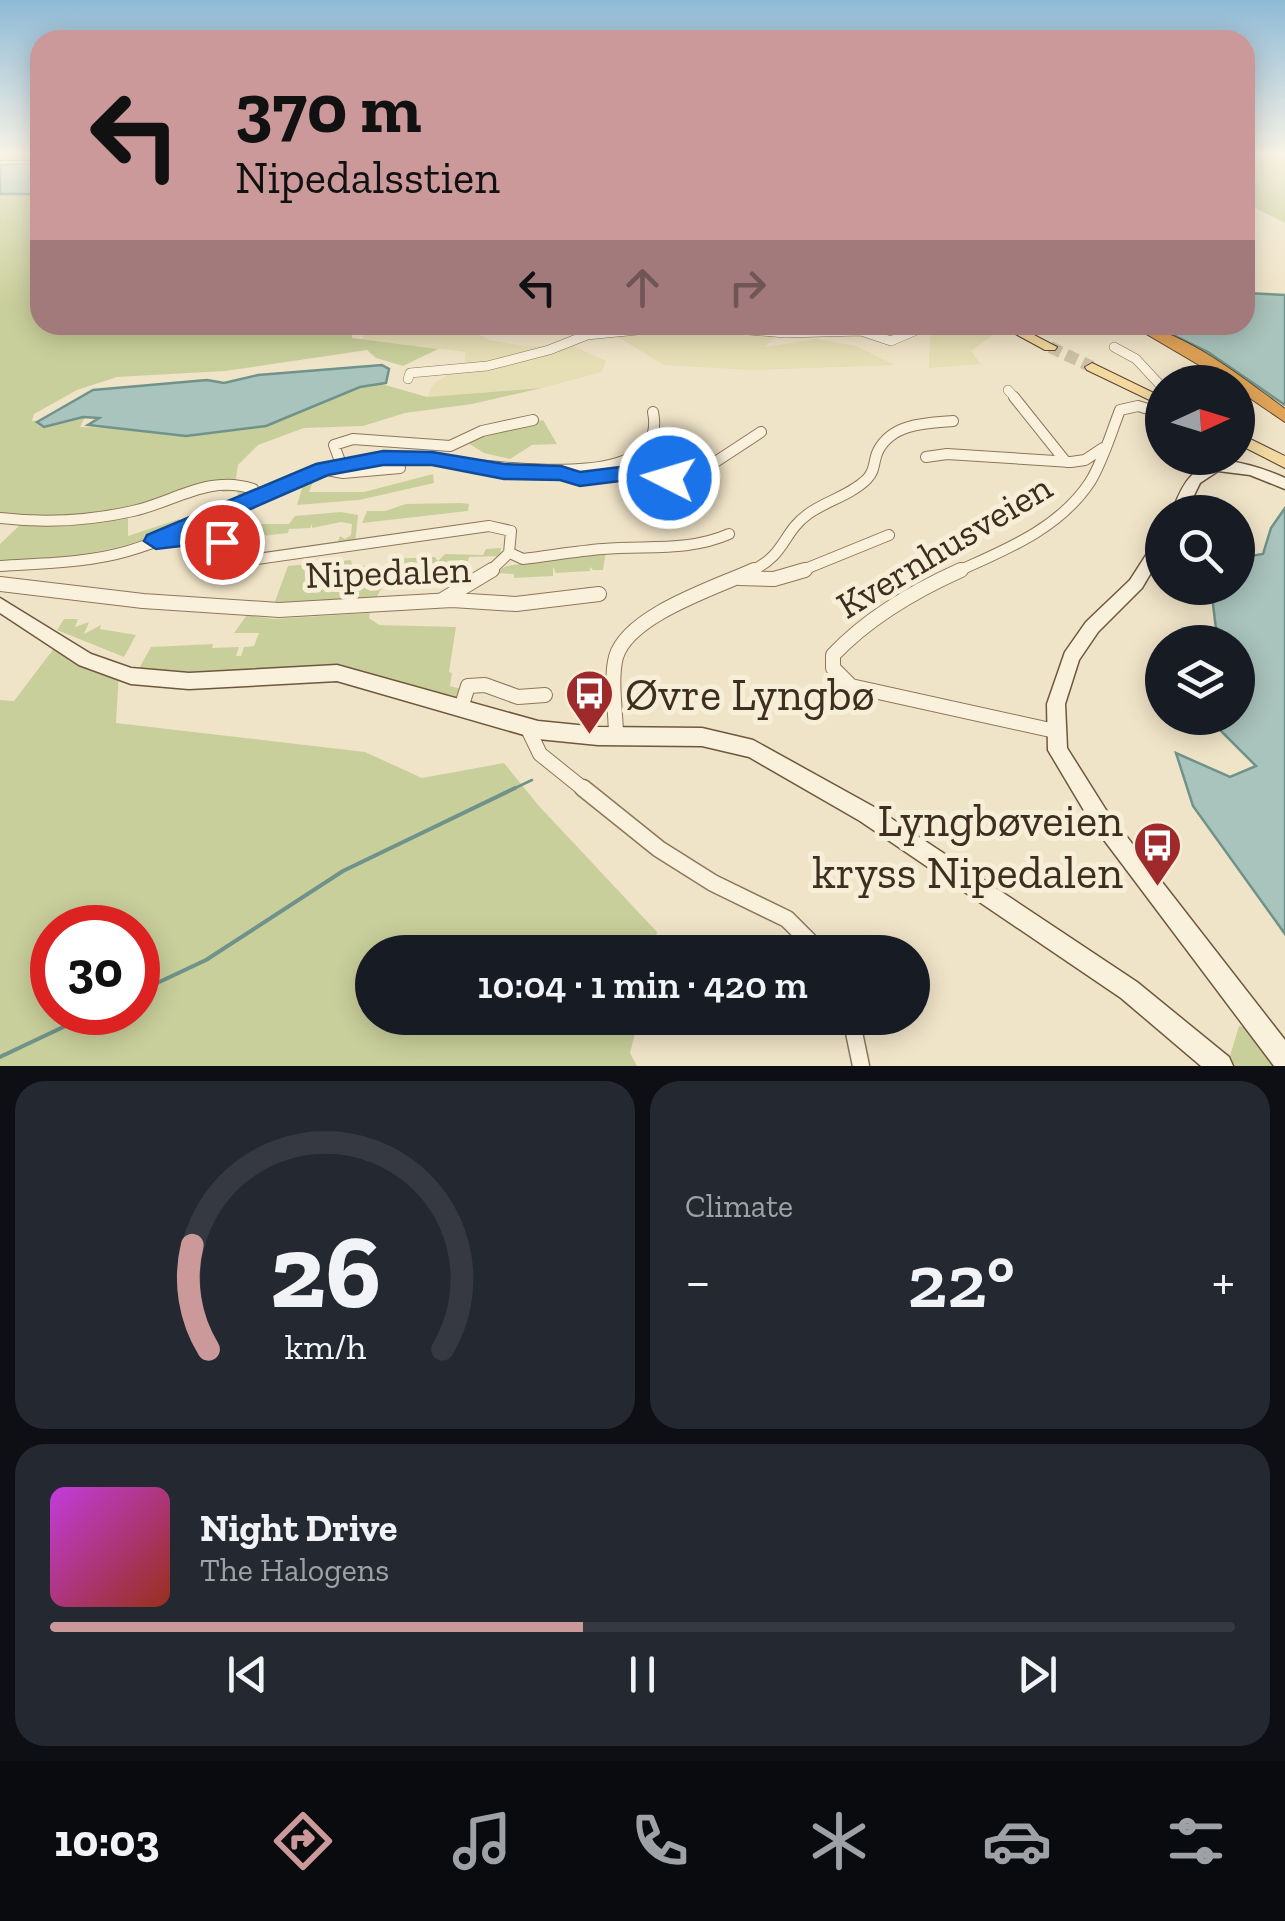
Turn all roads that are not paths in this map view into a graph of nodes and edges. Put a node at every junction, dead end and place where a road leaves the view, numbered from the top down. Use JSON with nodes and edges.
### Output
{"nodes":[{"id":1,"x":593,"y":335,"type":"edge"},
{"id":2,"x":871,"y":335,"type":"edge"},
{"id":3,"x":905,"y":335,"type":"edge"},
{"id":4,"x":1025,"y":335,"type":"edge"},
{"id":5,"x":1140,"y":335,"type":"edge"},
{"id":6,"x":1157,"y":335,"type":"edge"},
{"id":7,"x":1114,"y":346,"type":"dead end"},
{"id":8,"x":1050,"y":347,"type":"tunnel mouth"},
{"id":9,"x":1197,"y":365,"type":"edge"},
{"id":10,"x":1092,"y":368,"type":"tunnel mouth"},
{"id":11,"x":1145,"y":369,"type":"edge"},
{"id":12,"x":408,"y":379,"type":"dead end"},
{"id":13,"x":1008,"y":390,"type":"dead end"},
{"id":14,"x":1145,"y":394,"type":"edge"},
{"id":15,"x":1255,"y":406,"type":"edge"},
{"id":16,"x":1145,"y":408,"type":"edge"},
{"id":17,"x":653,"y":412,"type":"dead end"},
{"id":18,"x":1285,"y":417,"type":"edge"},
{"id":19,"x":534,"y":420,"type":"dead end"},
{"id":20,"x":953,"y":420,"type":"dead end"},
{"id":21,"x":1285,"y":430,"type":"edge"},
{"id":22,"x":761,"y":432,"type":"dead end"},
{"id":23,"x":1255,"y":447,"type":"edge"},
{"id":24,"x":1103,"y":448,"type":"junction"},
{"id":25,"x":926,"y":457,"type":"dead end"},
{"id":26,"x":1066,"y":462,"type":"junction"},
{"id":27,"x":1285,"y":463,"type":"edge"},
{"id":28,"x":341,"y":464,"type":"junction"},
{"id":29,"x":400,"y":468,"type":"dead end"},
{"id":30,"x":318,"y":471,"type":"junction"},
{"id":31,"x":561,"y":473,"type":"junction"},
{"id":32,"x":1255,"y":473,"type":"edge"},
{"id":33,"x":1285,"y":484,"type":"edge"},
{"id":34,"x":248,"y":503,"type":"junction"},
{"id":35,"x":0,"y":518,"type":"edge"},
{"id":36,"x":729,"y":534,"type":"dead end"},
{"id":37,"x":890,"y":535,"type":"dead end"},
{"id":38,"x":156,"y":541,"type":"junction"},
{"id":39,"x":512,"y":554,"type":"junction"},
{"id":40,"x":0,"y":566,"type":"edge"},
{"id":41,"x":1145,"y":569,"type":"edge"},
{"id":42,"x":738,"y":578,"type":"junction"},
{"id":43,"x":0,"y":584,"type":"edge"},
{"id":44,"x":599,"y":594,"type":"dead end"},
{"id":45,"x":442,"y":600,"type":"junction"},
{"id":46,"x":0,"y":605,"type":"edge"},
{"id":47,"x":545,"y":695,"type":"dead end"},
{"id":48,"x":461,"y":708,"type":"junction"},
{"id":49,"x":527,"y":726,"type":"junction"},
{"id":50,"x":1055,"y":732,"type":"junction"},
{"id":51,"x":616,"y":736,"type":"junction"},
{"id":52,"x":804,"y":935,"type":"edge"},
{"id":53,"x":854,"y":1035,"type":"edge"},
{"id":54,"x":1285,"y":1060,"type":"edge"},
{"id":55,"x":860,"y":1066,"type":"edge"},
{"id":56,"x":1220,"y":1066,"type":"edge"}],
"edges":[{"from":1,"to":12,"type":"street"},
{"from":2,"to":3,"type":"street"},
{"from":4,"to":8,"type":"main road"},
{"from":5,"to":9,"type":"highway"},
{"from":6,"to":18,"type":"highway"},
{"from":7,"to":11,"type":"street"},
{"from":10,"to":14,"type":"main road"},
{"from":13,"to":26,"type":"street"},
{"from":15,"to":21,"type":"highway"},
{"from":16,"to":24,"type":"street","name":"Kvernhusveien"},
{"from":17,"to":31,"type":"street"},
{"from":19,"to":28,"type":"street"},
{"from":20,"to":42,"type":"street"},
{"from":22,"to":31,"type":"street"},
{"from":23,"to":27,"type":"main road"},
{"from":24,"to":26,"type":"street"},
{"from":24,"to":50,"type":"street","name":"Kvernhusveien"},
{"from":25,"to":26,"type":"street"},
{"from":28,"to":30,"type":"street"},
{"from":28,"to":31,"type":"street"},
{"from":29,"to":30,"type":"street"},
{"from":30,"to":34,"type":"street"},
{"from":32,"to":33,"type":"street"},
{"from":34,"to":35,"type":"street"},
{"from":34,"to":38,"type":"street"},
{"from":36,"to":39,"type":"street"},
{"from":37,"to":42,"type":"street"},
{"from":38,"to":39,"type":"street"},
{"from":38,"to":40,"type":"street"},
{"from":39,"to":45,"type":"street"},
{"from":41,"to":50,"type":"street"},
{"from":42,"to":51,"type":"street"},
{"from":43,"to":45,"type":"street","name":"Nipedalen"},
{"from":44,"to":45,"type":"street","name":"Nipedalen"},
{"from":46,"to":48,"type":"street"},
{"from":47,"to":48,"type":"street"},
{"from":48,"to":49,"type":"street"},
{"from":49,"to":51,"type":"street"},
{"from":49,"to":52,"type":"street"},
{"from":50,"to":54,"type":"street"},
{"from":51,"to":56,"type":"street"},
{"from":53,"to":55,"type":"street"}]}
